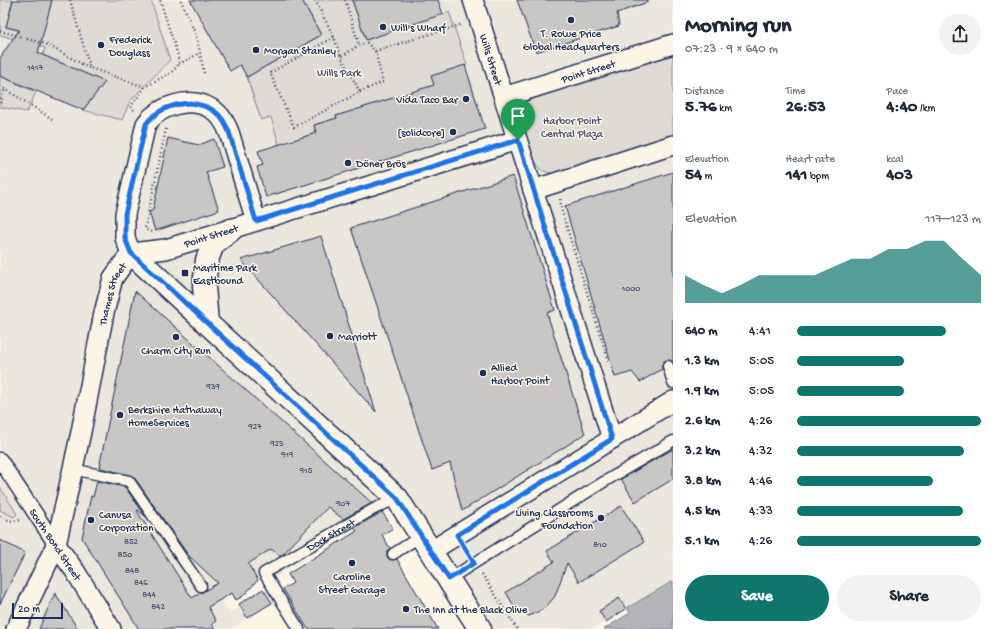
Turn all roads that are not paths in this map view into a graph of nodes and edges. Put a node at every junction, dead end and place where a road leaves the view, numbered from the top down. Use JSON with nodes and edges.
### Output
{"nodes":[{"id":1,"x":473,"y":0,"type":"edge"},
{"id":2,"x":673,"y":44,"type":"edge"},
{"id":3,"x":504,"y":97,"type":"junction"},
{"id":4,"x":518,"y":140,"type":"junction"},
{"id":5,"x":673,"y":145,"type":"edge"},
{"id":6,"x":533,"y":190,"type":"junction"},
{"id":7,"x":256,"y":221,"type":"junction"},
{"id":8,"x":231,"y":230,"type":"junction"},
{"id":9,"x":131,"y":253,"type":"junction"},
{"id":10,"x":207,"y":323,"type":"junction"},
{"id":11,"x":668,"y":366,"type":"dead end"},
{"id":12,"x":673,"y":383,"type":"edge"},
{"id":13,"x":673,"y":401,"type":"edge"},
{"id":14,"x":612,"y":439,"type":"junction"},
{"id":15,"x":673,"y":441,"type":"edge"},
{"id":16,"x":0,"y":460,"type":"edge"},
{"id":17,"x":72,"y":469,"type":"junction"},
{"id":18,"x":397,"y":498,"type":"junction"},
{"id":19,"x":426,"y":544,"type":"junction"},
{"id":20,"x":56,"y":545,"type":"junction"},
{"id":21,"x":393,"y":554,"type":"dead end"},
{"id":22,"x":449,"y":579,"type":"junction"},
{"id":23,"x":201,"y":586,"type":"dead end"},
{"id":24,"x":16,"y":629,"type":"edge"},
{"id":25,"x":111,"y":629,"type":"edge"},
{"id":26,"x":299,"y":629,"type":"edge"},
{"id":27,"x":480,"y":629,"type":"edge"}],
"edges":[{"from":1,"to":3,"type":"street","name":"Wills Street"},
{"from":2,"to":3,"type":"street","name":"Point Street"},
{"from":3,"to":4,"type":"street","name":"Wills Street"},
{"from":4,"to":6,"type":"street","name":"Wills Street"},
{"from":4,"to":7,"type":"street","name":"Point Street"},
{"from":5,"to":6,"type":"street"},
{"from":6,"to":14,"type":"street","name":"Wills Street"},
{"from":7,"to":8,"type":"street","name":"Point Street"},
{"from":7,"to":9,"type":"street","name":"Thames Street"},
{"from":8,"to":9,"type":"street","name":"Point Street"},
{"from":8,"to":10,"type":"street"},
{"from":9,"to":10,"type":"street"},
{"from":9,"to":17,"type":"street","name":"Thames Street"},
{"from":10,"to":18,"type":"street"},
{"from":11,"to":12,"type":"lane"},
{"from":13,"to":14,"type":"street"},
{"from":14,"to":19,"type":"street"},
{"from":15,"to":22,"type":"lane"},
{"from":16,"to":20,"type":"street","name":"South Bond Street"},
{"from":17,"to":20,"type":"street","name":"Thames Street"},
{"from":17,"to":23,"type":"lane"},
{"from":18,"to":19,"type":"street"},
{"from":18,"to":26,"type":"lane","name":"Dock Street"},
{"from":19,"to":21,"type":"lane"},
{"from":19,"to":22,"type":"street"},
{"from":20,"to":24,"type":"street","name":"Thames Street"},
{"from":20,"to":25,"type":"street","name":"South Bond Street"},
{"from":22,"to":27,"type":"street"}]}
